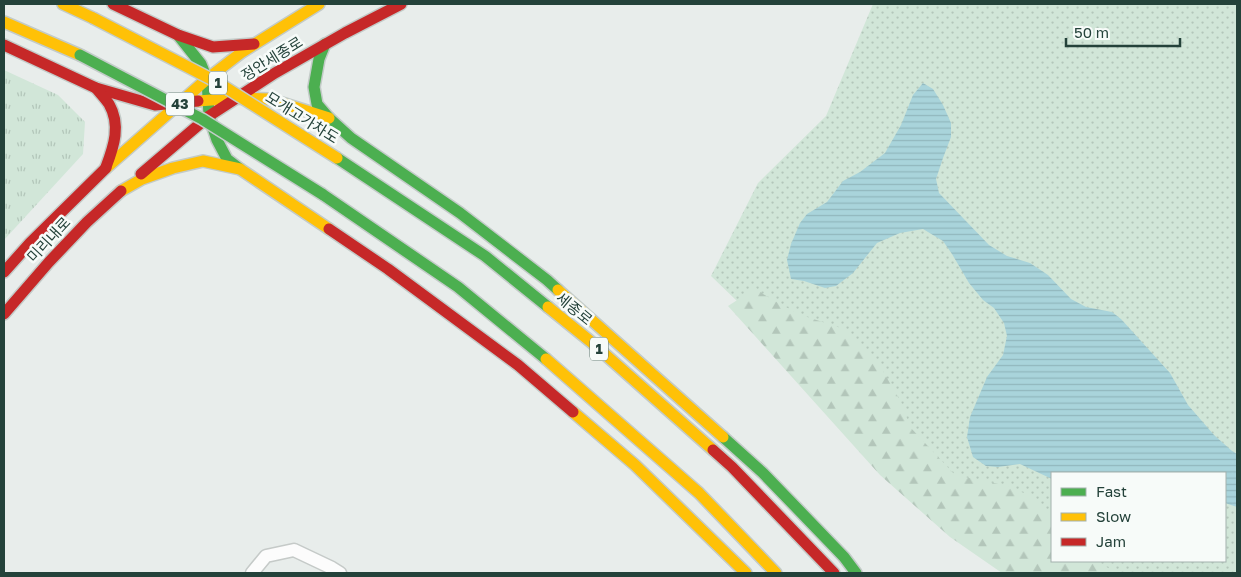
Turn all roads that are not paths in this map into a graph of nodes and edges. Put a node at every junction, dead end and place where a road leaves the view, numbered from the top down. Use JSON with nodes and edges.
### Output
{"nodes":[{"id":1,"x":63,"y":4,"type":"edge"},
{"id":2,"x":113,"y":4,"type":"edge"},
{"id":3,"x":319,"y":4,"type":"edge"},
{"id":4,"x":401,"y":4,"type":"edge"},
{"id":5,"x":4,"y":22,"type":"edge"},
{"id":6,"x":178,"y":35,"type":"junction"},
{"id":7,"x":255,"y":44,"type":"junction"},
{"id":8,"x":325,"y":44,"type":"junction"},
{"id":9,"x":4,"y":45,"type":"edge"},
{"id":10,"x":207,"y":79,"type":"junction"},
{"id":11,"x":96,"y":88,"type":"junction"},
{"id":12,"x":238,"y":98,"type":"junction"},
{"id":13,"x":208,"y":101,"type":"junction"},
{"id":14,"x":181,"y":103,"type":"junction"},
{"id":15,"x":209,"y":116,"type":"junction"},
{"id":16,"x":329,"y":118,"type":"junction"},
{"id":17,"x":337,"y":158,"type":"joint"},
{"id":18,"x":106,"y":168,"type":"junction"},
{"id":19,"x":240,"y":169,"type":"junction"},
{"id":20,"x":121,"y":191,"type":"junction"},
{"id":21,"x":4,"y":272,"type":"edge"},
{"id":22,"x":4,"y":314,"type":"edge"},
{"id":23,"x":252,"y":573,"type":"edge"},
{"id":24,"x":340,"y":573,"type":"edge"},
{"id":25,"x":746,"y":573,"type":"edge"},
{"id":26,"x":776,"y":573,"type":"edge"},
{"id":27,"x":834,"y":573,"type":"edge"},
{"id":28,"x":856,"y":573,"type":"edge"}],
"edges":[{"from":1,"to":17,"type":"main road","name":"모개고가차도","number":"1","bridge":true},
{"from":2,"to":6,"type":"main road"},
{"from":3,"to":7,"type":"main road","name":"정안세종로","number":"43"},
{"from":4,"to":8,"type":"main road","name":"정안세종로","number":"43"},
{"from":5,"to":26,"type":"main road","bridge":true},
{"from":6,"to":7,"type":"main road"},
{"from":6,"to":10,"type":"main road"},
{"from":7,"to":10,"type":"main road","name":"정안세종로","number":"43"},
{"from":8,"to":12,"type":"main road","name":"정안세종로","number":"43"},
{"from":8,"to":16,"type":"main road"},
{"from":9,"to":11,"type":"main road"},
{"from":10,"to":13,"type":"main road"},
{"from":10,"to":14,"type":"main road","name":"정안세종로","number":"43"},
{"from":11,"to":14,"type":"main road"},
{"from":11,"to":18,"type":"main road"},
{"from":12,"to":13,"type":"main road"},
{"from":12,"to":15,"type":"main road","name":"정안세종로","number":"43"},
{"from":12,"to":16,"type":"main road"},
{"from":13,"to":14,"type":"main road"},
{"from":13,"to":15,"type":"main road"},
{"from":14,"to":18,"type":"main road","name":"정안세종로","number":"43"},
{"from":15,"to":19,"type":"main road"},
{"from":15,"to":20,"type":"main road","name":"정안세종로","number":"43"},
{"from":16,"to":28,"type":"main road"},
{"from":17,"to":27,"type":"main road","name":"세종로","number":"1"},
{"from":18,"to":21,"type":"main road","name":"미리내로"},
{"from":19,"to":20,"type":"main road"},
{"from":19,"to":25,"type":"main road"},
{"from":20,"to":22,"type":"main road","name":"미리내로"},
{"from":23,"to":24,"type":"street"}]}
